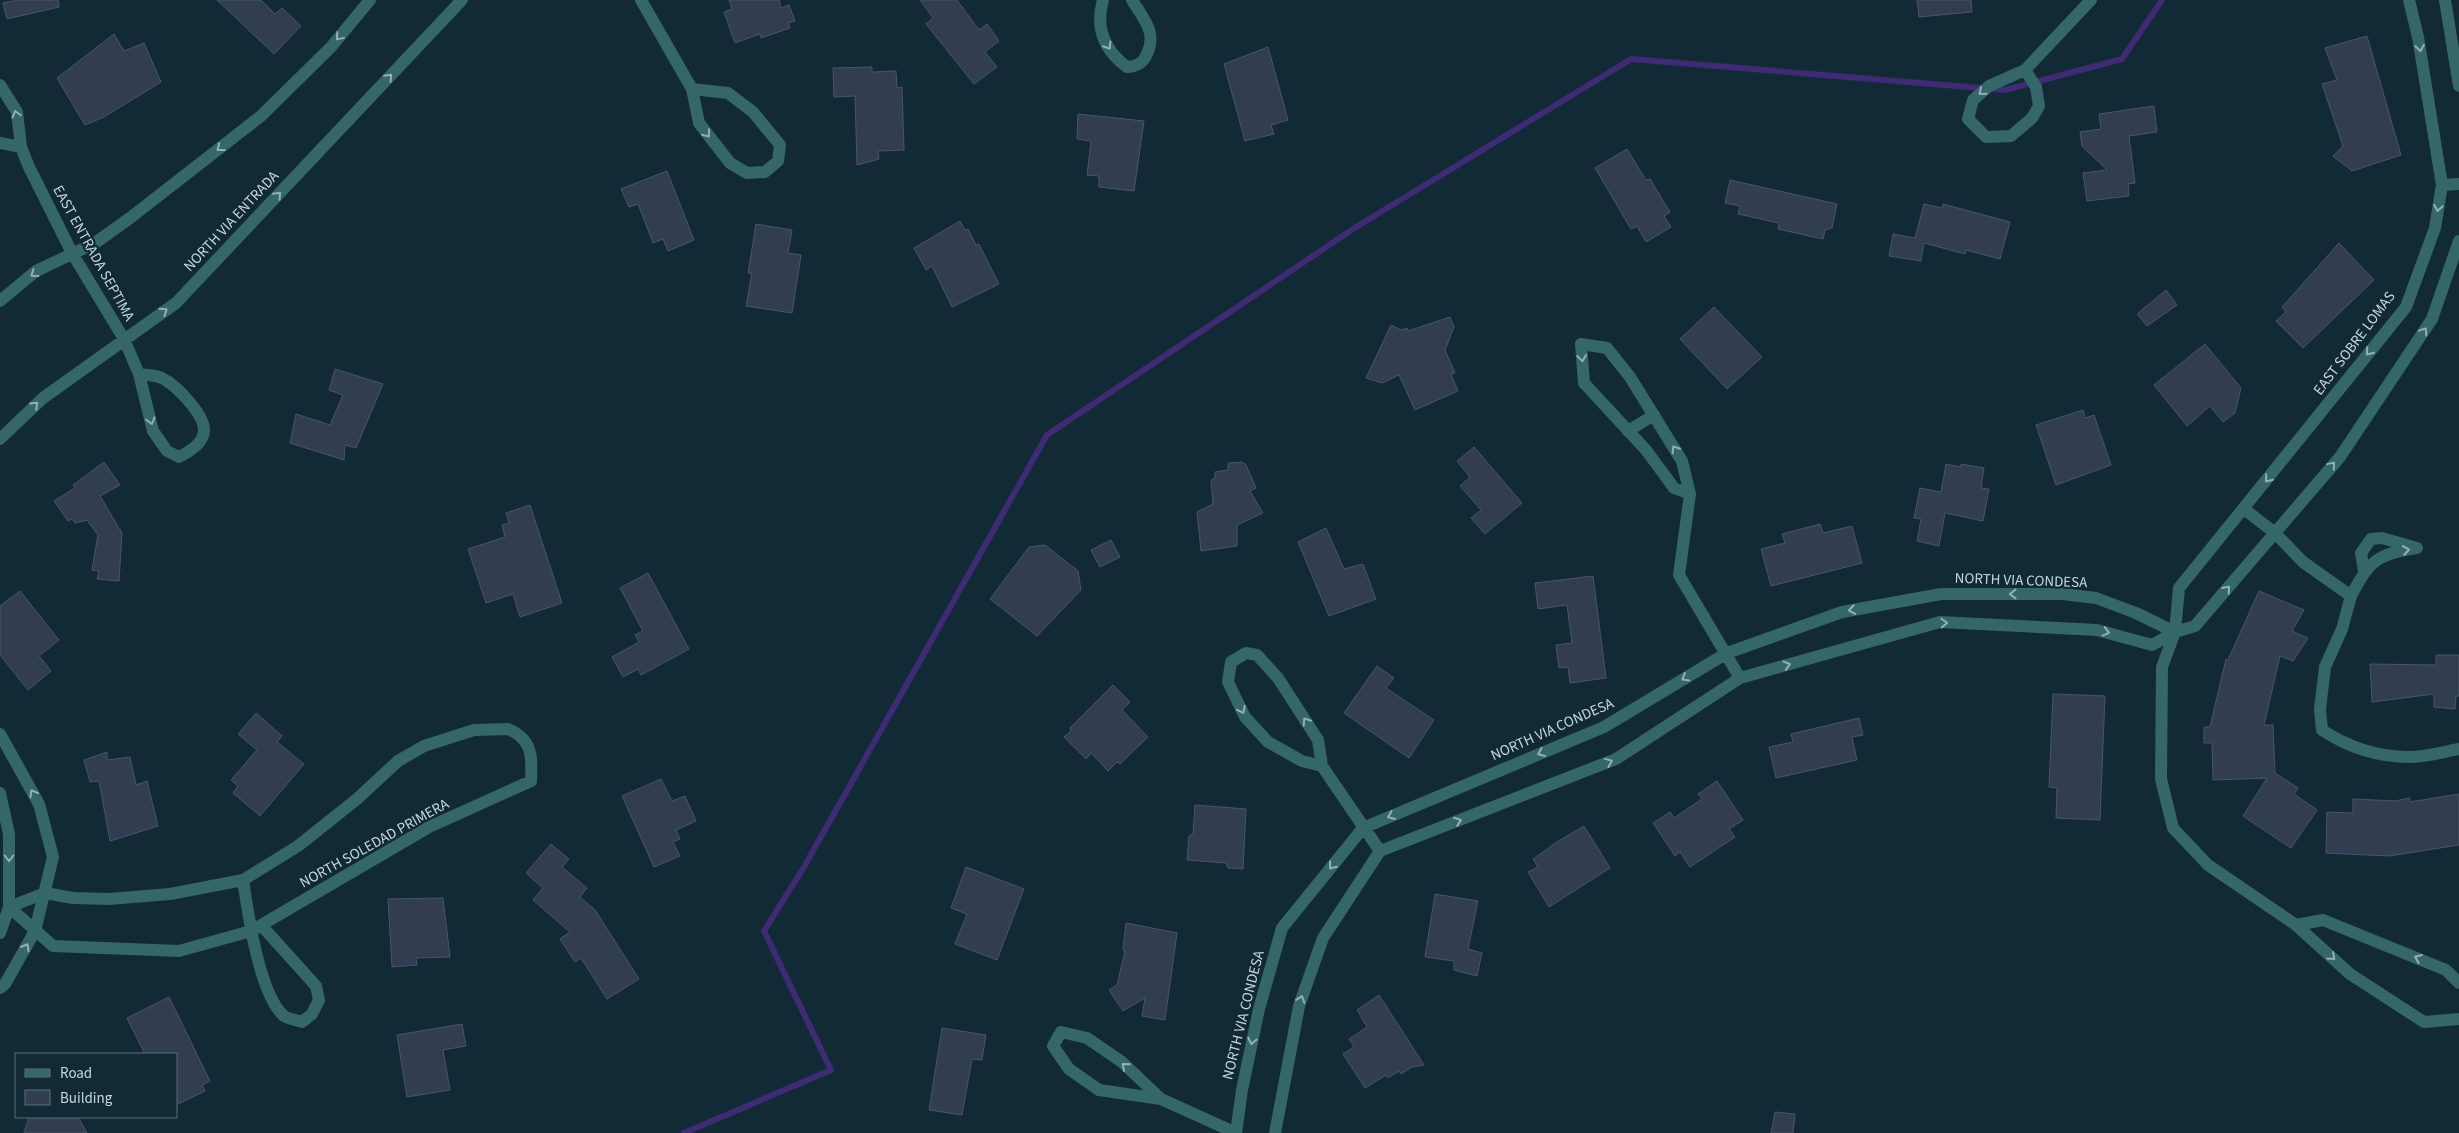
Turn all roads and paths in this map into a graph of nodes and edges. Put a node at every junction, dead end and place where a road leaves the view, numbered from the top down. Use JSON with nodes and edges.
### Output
{"nodes":[{"id":1,"x":370,"y":0,"type":"edge"},
{"id":2,"x":462,"y":0,"type":"edge"},
{"id":3,"x":641,"y":0,"type":"edge"},
{"id":4,"x":1103,"y":0,"type":"edge"},
{"id":5,"x":1132,"y":0,"type":"edge"},
{"id":6,"x":2091,"y":0,"type":"edge"},
{"id":7,"x":2409,"y":0,"type":"edge"},
{"id":8,"x":2445,"y":0,"type":"edge"},
{"id":9,"x":2025,"y":70,"type":"junction"},
{"id":10,"x":0,"y":85,"type":"edge"},
{"id":11,"x":2459,"y":86,"type":"edge"},
{"id":12,"x":692,"y":90,"type":"junction"},
{"id":13,"x":0,"y":142,"type":"edge"},
{"id":14,"x":20,"y":147,"type":"junction"},
{"id":15,"x":2459,"y":184,"type":"edge"},
{"id":16,"x":2442,"y":185,"type":"junction"},
{"id":17,"x":2459,"y":241,"type":"edge"},
{"id":18,"x":72,"y":253,"type":"junction"},
{"id":19,"x":0,"y":301,"type":"edge"},
{"id":20,"x":124,"y":339,"type":"junction"},
{"id":21,"x":139,"y":374,"type":"junction"},
{"id":22,"x":1654,"y":415,"type":"junction"},
{"id":23,"x":1628,"y":431,"type":"junction"},
{"id":24,"x":0,"y":439,"type":"edge"},
{"id":25,"x":1690,"y":494,"type":"junction"},
{"id":26,"x":2244,"y":509,"type":"junction"},
{"id":27,"x":2276,"y":533,"type":"junction"},
{"id":28,"x":2364,"y":571,"type":"dead end"},
{"id":29,"x":2351,"y":596,"type":"junction"},
{"id":30,"x":2175,"y":632,"type":"junction"},
{"id":31,"x":1726,"y":653,"type":"junction"},
{"id":32,"x":1740,"y":678,"type":"junction"},
{"id":33,"x":0,"y":734,"type":"edge"},
{"id":34,"x":2459,"y":749,"type":"edge"},
{"id":35,"x":1322,"y":766,"type":"junction"},
{"id":36,"x":0,"y":793,"type":"edge"},
{"id":37,"x":1363,"y":828,"type":"junction"},
{"id":38,"x":1380,"y":851,"type":"junction"},
{"id":39,"x":242,"y":880,"type":"junction"},
{"id":40,"x":44,"y":893,"type":"junction"},
{"id":41,"x":9,"y":907,"type":"junction"},
{"id":42,"x":2296,"y":925,"type":"junction"},
{"id":43,"x":256,"y":928,"type":"junction"},
{"id":44,"x":36,"y":931,"type":"junction"},
{"id":45,"x":0,"y":932,"type":"edge"},
{"id":46,"x":2459,"y":982,"type":"edge"},
{"id":47,"x":0,"y":988,"type":"edge"},
{"id":48,"x":2459,"y":1019,"type":"edge"},
{"id":49,"x":1161,"y":1099,"type":"junction"},
{"id":50,"x":1236,"y":1133,"type":"edge"},
{"id":51,"x":1275,"y":1133,"type":"edge"}],
"edges":[{"from":1,"to":18,"type":"street","one_way":true},
{"from":20,"to":2,"type":"street","name":"NORTH VIA ENTRADA","one_way":true},
{"from":3,"to":12,"type":"street"},
{"from":4,"to":5,"type":"street","one_way":true},
{"from":6,"to":9,"type":"street"},
{"from":7,"to":16,"type":"street","name":"EAST SOBRE LOMAS","one_way":true},
{"from":8,"to":11,"type":"street"},
{"from":9,"to":9,"type":"street","one_way":true},
{"from":14,"to":10,"type":"street","name":"EAST ENTRADA SEPTIMA","one_way":true},
{"from":12,"to":12,"type":"street","one_way":true},
{"from":13,"to":14,"type":"street"},
{"from":14,"to":18,"type":"street","name":"EAST ENTRADA SEPTIMA"},
{"from":15,"to":16,"type":"street"},
{"from":16,"to":26,"type":"street","name":"EAST SOBRE LOMAS","one_way":true},
{"from":27,"to":17,"type":"street","one_way":true},
{"from":18,"to":19,"type":"street","one_way":true},
{"from":18,"to":20,"type":"street","name":"EAST ENTRADA SEPTIMA"},
{"from":20,"to":21,"type":"street","name":"EAST ENTRADA SEPTIMA"},
{"from":24,"to":20,"type":"street","name":"NORTH VIA ENTRADA","one_way":true},
{"from":21,"to":21,"type":"street","name":"EAST ENTRADA SEPTIMA","one_way":true},
{"from":22,"to":23,"type":"street"},
{"from":22,"to":23,"type":"street","one_way":true},
{"from":25,"to":22,"type":"street","one_way":true},
{"from":23,"to":25,"type":"street"},
{"from":25,"to":31,"type":"street"},
{"from":26,"to":27,"type":"street"},
{"from":26,"to":30,"type":"street","name":"EAST SOBRE LOMAS"},
{"from":27,"to":29,"type":"street"},
{"from":30,"to":27,"type":"street","one_way":true},
{"from":28,"to":29,"type":"street"},
{"from":29,"to":34,"type":"street"},
{"from":30,"to":31,"type":"street","name":"NORTH VIA CONDESA","one_way":true},
{"from":32,"to":30,"type":"street","one_way":true},
{"from":30,"to":42,"type":"street","name":"EAST SOBRE LOMAS"},
{"from":31,"to":32,"type":"street"},
{"from":31,"to":37,"type":"street","name":"NORTH VIA CONDESA","one_way":true},
{"from":38,"to":32,"type":"street","one_way":true},
{"from":40,"to":33,"type":"street","one_way":true},
{"from":35,"to":35,"type":"street","one_way":true},
{"from":35,"to":37,"type":"street"},
{"from":36,"to":41,"type":"street","one_way":true},
{"from":37,"to":38,"type":"street"},
{"from":37,"to":50,"type":"street","name":"NORTH VIA CONDESA","one_way":true},
{"from":51,"to":38,"type":"street","one_way":true},
{"from":39,"to":40,"type":"street"},
{"from":39,"to":43,"type":"street"},
{"from":39,"to":43,"type":"street","name":"NORTH SOLEDAD PRIMERA"},
{"from":40,"to":41,"type":"street"},
{"from":40,"to":44,"type":"street"},
{"from":41,"to":44,"type":"street","name":"NORTH SOLEDAD PRIMERA"},
{"from":41,"to":45,"type":"street"},
{"from":46,"to":42,"type":"street","one_way":true},
{"from":42,"to":48,"type":"street","name":"EAST SOBRE LOMAS","one_way":true},
{"from":43,"to":43,"type":"street"},
{"from":43,"to":44,"type":"street","name":"NORTH SOLEDAD PRIMERA"},
{"from":47,"to":44,"type":"street","one_way":true},
{"from":49,"to":49,"type":"street","name":"NORTH VIA CONDESA","one_way":true},
{"from":49,"to":50,"type":"street","name":"NORTH VIA CONDESA"}]}
